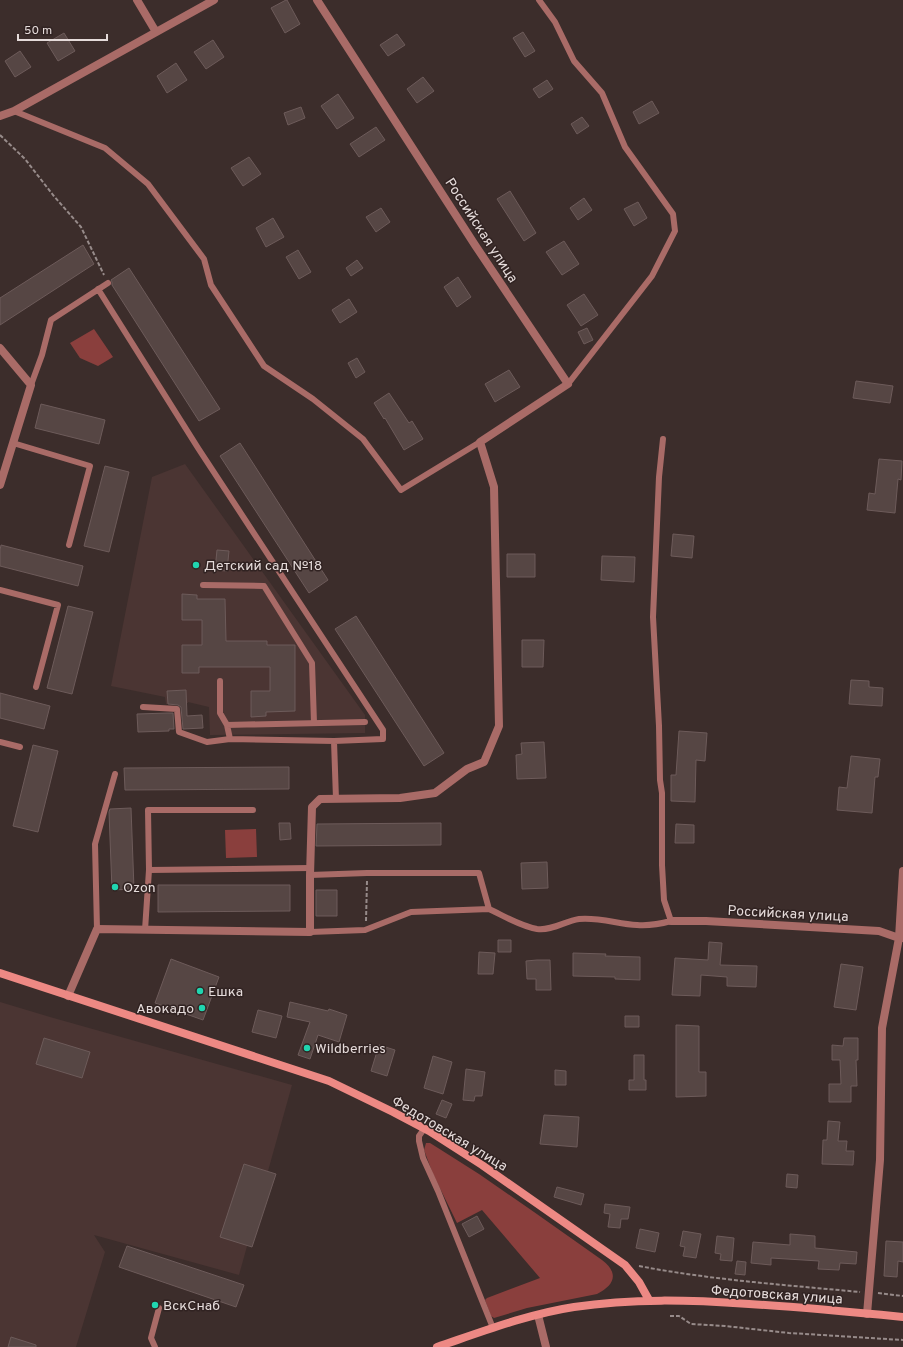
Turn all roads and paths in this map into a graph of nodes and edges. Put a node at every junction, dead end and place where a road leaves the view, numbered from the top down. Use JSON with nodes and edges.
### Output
{"nodes":[{"id":1,"x":137,"y":0,"type":"edge"},
{"id":2,"x":214,"y":0,"type":"edge"},
{"id":3,"x":317,"y":0,"type":"edge"},
{"id":4,"x":539,"y":0,"type":"edge"},
{"id":5,"x":156,"y":32,"type":"junction"},
{"id":6,"x":14,"y":111,"type":"junction"},
{"id":7,"x":0,"y":116,"type":"edge"},
{"id":8,"x":0,"y":135,"type":"edge"},
{"id":9,"x":108,"y":283,"type":"joint"},
{"id":10,"x":98,"y":289,"type":"junction"},
{"id":11,"x":0,"y":348,"type":"edge"},
{"id":12,"x":568,"y":384,"type":"junction"},
{"id":13,"x":31,"y":385,"type":"junction"},
{"id":14,"x":663,"y":439,"type":"dead end"},
{"id":15,"x":480,"y":442,"type":"junction"},
{"id":16,"x":13,"y":443,"type":"junction"},
{"id":17,"x":0,"y":485,"type":"edge"},
{"id":18,"x":69,"y":545,"type":"dead end"},
{"id":19,"x":203,"y":585,"type":"dead end"},
{"id":20,"x":0,"y":590,"type":"edge"},
{"id":21,"x":220,"y":681,"type":"dead end"},
{"id":22,"x":36,"y":687,"type":"dead end"},
{"id":23,"x":143,"y":707,"type":"dead end"},
{"id":24,"x":365,"y":722,"type":"dead end"},
{"id":25,"x":314,"y":724,"type":"junction"},
{"id":26,"x":227,"y":725,"type":"junction"},
{"id":27,"x":230,"y":740,"type":"junction"},
{"id":28,"x":334,"y":741,"type":"junction"},
{"id":29,"x":0,"y":742,"type":"edge"},
{"id":30,"x":20,"y":747,"type":"dead end"},
{"id":31,"x":115,"y":774,"type":"dead end"},
{"id":32,"x":336,"y":799,"type":"junction"},
{"id":33,"x":253,"y":810,"type":"dead end"},
{"id":34,"x":149,"y":870,"type":"junction"},
{"id":35,"x":903,"y":870,"type":"edge"},
{"id":36,"x":310,"y":872,"type":"junction"},
{"id":37,"x":367,"y":873,"type":"junction"},
{"id":38,"x":489,"y":909,"type":"junction"},
{"id":39,"x":671,"y":921,"type":"junction"},
{"id":40,"x":97,"y":929,"type":"junction"},
{"id":41,"x":145,"y":930,"type":"junction"},
{"id":42,"x":365,"y":930,"type":"junction"},
{"id":43,"x":310,"y":932,"type":"junction"},
{"id":44,"x":901,"y":938,"type":"edge"},
{"id":45,"x":0,"y":973,"type":"edge"},
{"id":46,"x":68,"y":996,"type":"junction"},
{"id":47,"x":424,"y":1128,"type":"junction"},
{"id":48,"x":639,"y":1266,"type":"dead end"},
{"id":49,"x":869,"y":1292,"type":"junction"},
{"id":50,"x":903,"y":1296,"type":"edge"},
{"id":51,"x":649,"y":1300,"type":"junction"},
{"id":52,"x":159,"y":1308,"type":"dead end"},
{"id":53,"x":867,"y":1314,"type":"junction"},
{"id":54,"x":538,"y":1315,"type":"junction"},
{"id":55,"x":670,"y":1316,"type":"dead end"},
{"id":56,"x":903,"y":1317,"type":"edge"},
{"id":57,"x":493,"y":1328,"type":"junction"},
{"id":58,"x":903,"y":1340,"type":"edge"},
{"id":59,"x":155,"y":1347,"type":"edge"},
{"id":60,"x":437,"y":1347,"type":"edge"},
{"id":61,"x":546,"y":1347,"type":"edge"}],
"edges":[{"from":1,"to":5,"type":"street"},
{"from":2,"to":5,"type":"street"},
{"from":3,"to":12,"type":"street","name":"Российская улица"},
{"from":4,"to":12,"type":"lane"},
{"from":5,"to":6,"type":"street"},
{"from":6,"to":7,"type":"street"},
{"from":6,"to":15,"type":"lane"},
{"from":8,"to":9,"type":"path"},
{"from":9,"to":10,"type":"lane"},
{"from":10,"to":13,"type":"lane"},
{"from":10,"to":28,"type":"lane"},
{"from":11,"to":13,"type":"street"},
{"from":12,"to":15,"type":"street"},
{"from":13,"to":16,"type":"street"},
{"from":14,"to":39,"type":"lane"},
{"from":15,"to":32,"type":"street"},
{"from":16,"to":17,"type":"street"},
{"from":16,"to":18,"type":"lane"},
{"from":19,"to":25,"type":"lane"},
{"from":20,"to":22,"type":"lane"},
{"from":21,"to":26,"type":"lane"},
{"from":23,"to":27,"type":"lane"},
{"from":24,"to":25,"type":"lane"},
{"from":25,"to":26,"type":"lane"},
{"from":26,"to":27,"type":"lane"},
{"from":27,"to":28,"type":"lane"},
{"from":28,"to":32,"type":"lane"},
{"from":29,"to":30,"type":"lane"},
{"from":31,"to":40,"type":"lane"},
{"from":32,"to":36,"type":"street"},
{"from":33,"to":34,"type":"lane"},
{"from":34,"to":36,"type":"lane"},
{"from":34,"to":41,"type":"lane"},
{"from":35,"to":44,"type":"street"},
{"from":36,"to":37,"type":"lane"},
{"from":36,"to":43,"type":"street"},
{"from":37,"to":38,"type":"lane"},
{"from":37,"to":42,"type":"path"},
{"from":38,"to":39,"type":"lane"},
{"from":38,"to":42,"type":"lane"},
{"from":39,"to":44,"type":"street","name":"Российская улица"},
{"from":40,"to":41,"type":"street"},
{"from":40,"to":46,"type":"street"},
{"from":41,"to":43,"type":"street"},
{"from":42,"to":43,"type":"lane"},
{"from":44,"to":49,"type":"street"},
{"from":45,"to":46,"type":"street","name":"Федотовская улица"},
{"from":46,"to":47,"type":"street","name":"Федотовская улица"},
{"from":47,"to":51,"type":"street","name":"Федотовская улица"},
{"from":47,"to":57,"type":"lane"},
{"from":48,"to":49,"type":"path"},
{"from":49,"to":50,"type":"path"},
{"from":49,"to":53,"type":"street"},
{"from":51,"to":53,"type":"street","name":"Федотовская улица"},
{"from":51,"to":54,"type":"street","name":"Федотовская улица"},
{"from":52,"to":59,"type":"lane"},
{"from":53,"to":56,"type":"street","name":"Федотовская улица"},
{"from":54,"to":57,"type":"street","name":"Федотовская улица"},
{"from":54,"to":61,"type":"street"},
{"from":55,"to":58,"type":"path"},
{"from":57,"to":60,"type":"street","name":"Федотовская улица"}]}
